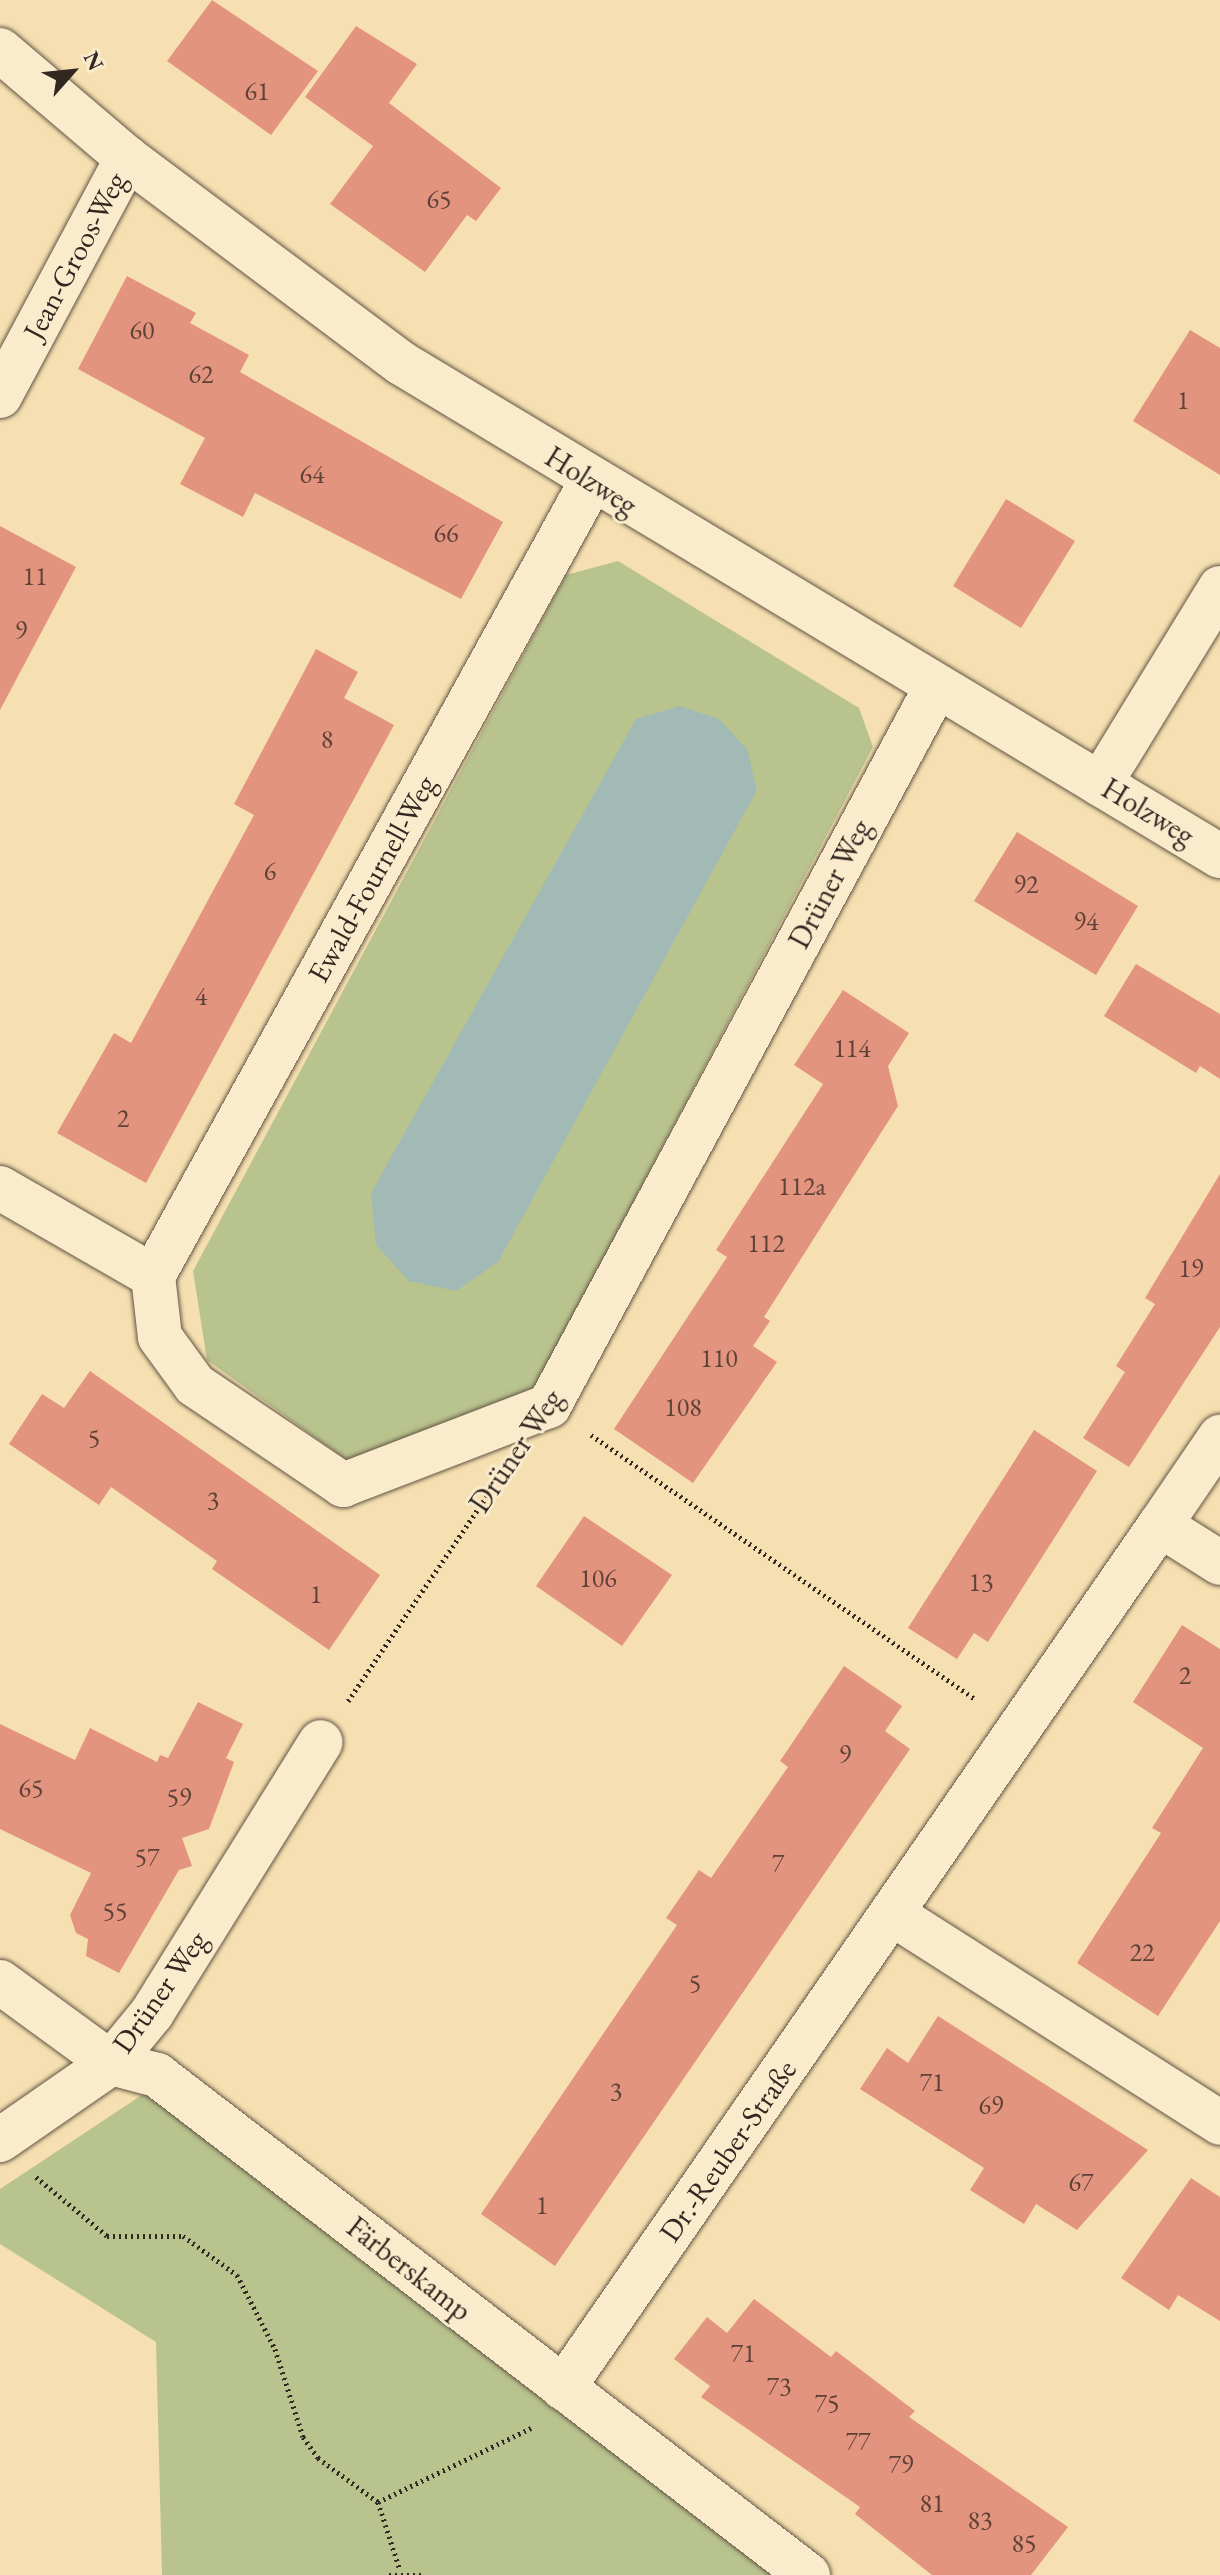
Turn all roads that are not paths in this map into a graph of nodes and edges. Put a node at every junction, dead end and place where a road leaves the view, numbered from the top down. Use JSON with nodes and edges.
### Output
{"nodes":[{"id":1,"x":0,"y":50,"type":"edge"},
{"id":2,"x":127,"y":158,"type":"junction"},
{"id":3,"x":0,"y":396,"type":"edge"},
{"id":4,"x":591,"y":482,"type":"junction"},
{"id":5,"x":1220,"y":588,"type":"edge"},
{"id":6,"x":935,"y":689,"type":"junction"},
{"id":7,"x":1100,"y":784,"type":"junction"},
{"id":8,"x":1220,"y":856,"type":"edge"},
{"id":9,"x":0,"y":1188,"type":"edge"},
{"id":10,"x":153,"y":1276,"type":"junction"},
{"id":11,"x":1220,"y":1437,"type":"edge"},
{"id":12,"x":1160,"y":1525,"type":"junction"},
{"id":13,"x":1220,"y":1563,"type":"edge"},
{"id":14,"x":321,"y":1742,"type":"road end"},
{"id":15,"x":894,"y":1915,"type":"junction"},
{"id":16,"x":0,"y":1982,"type":"edge"},
{"id":17,"x":111,"y":2063,"type":"junction"},
{"id":18,"x":1220,"y":2123,"type":"edge"},
{"id":19,"x":11,"y":2152,"type":"edge"},
{"id":20,"x":563,"y":2388,"type":"junction"},
{"id":21,"x":808,"y":2575,"type":"edge"}],
"edges":[{"from":1,"to":2,"type":"street","name":"Holzweg"},
{"from":2,"to":3,"type":"street","name":"Jean-Groos-Weg"},
{"from":2,"to":4,"type":"street","name":"Holzweg"},
{"from":4,"to":6,"type":"street","name":"Holzweg"},
{"from":4,"to":10,"type":"street","name":"Ewald-Fournell-Weg"},
{"from":5,"to":7,"type":"street"},
{"from":6,"to":7,"type":"street","name":"Holzweg"},
{"from":6,"to":10,"type":"street","name":"Drüner Weg"},
{"from":7,"to":8,"type":"street","name":"Holzweg"},
{"from":9,"to":10,"type":"street"},
{"from":11,"to":12,"type":"street","name":"Dr.-Reuber-Straße"},
{"from":12,"to":13,"type":"street"},
{"from":12,"to":15,"type":"street","name":"Dr.-Reuber-Straße"},
{"from":14,"to":17,"type":"street","name":"Drüner Weg"},
{"from":15,"to":18,"type":"street"},
{"from":15,"to":20,"type":"street","name":"Dr.-Reuber-Straße"},
{"from":16,"to":17,"type":"street","name":"Färberskamp"},
{"from":17,"to":19,"type":"street","name":"Drüner Weg"},
{"from":17,"to":20,"type":"street","name":"Färberskamp"},
{"from":20,"to":21,"type":"street","name":"Färberskamp"}]}
